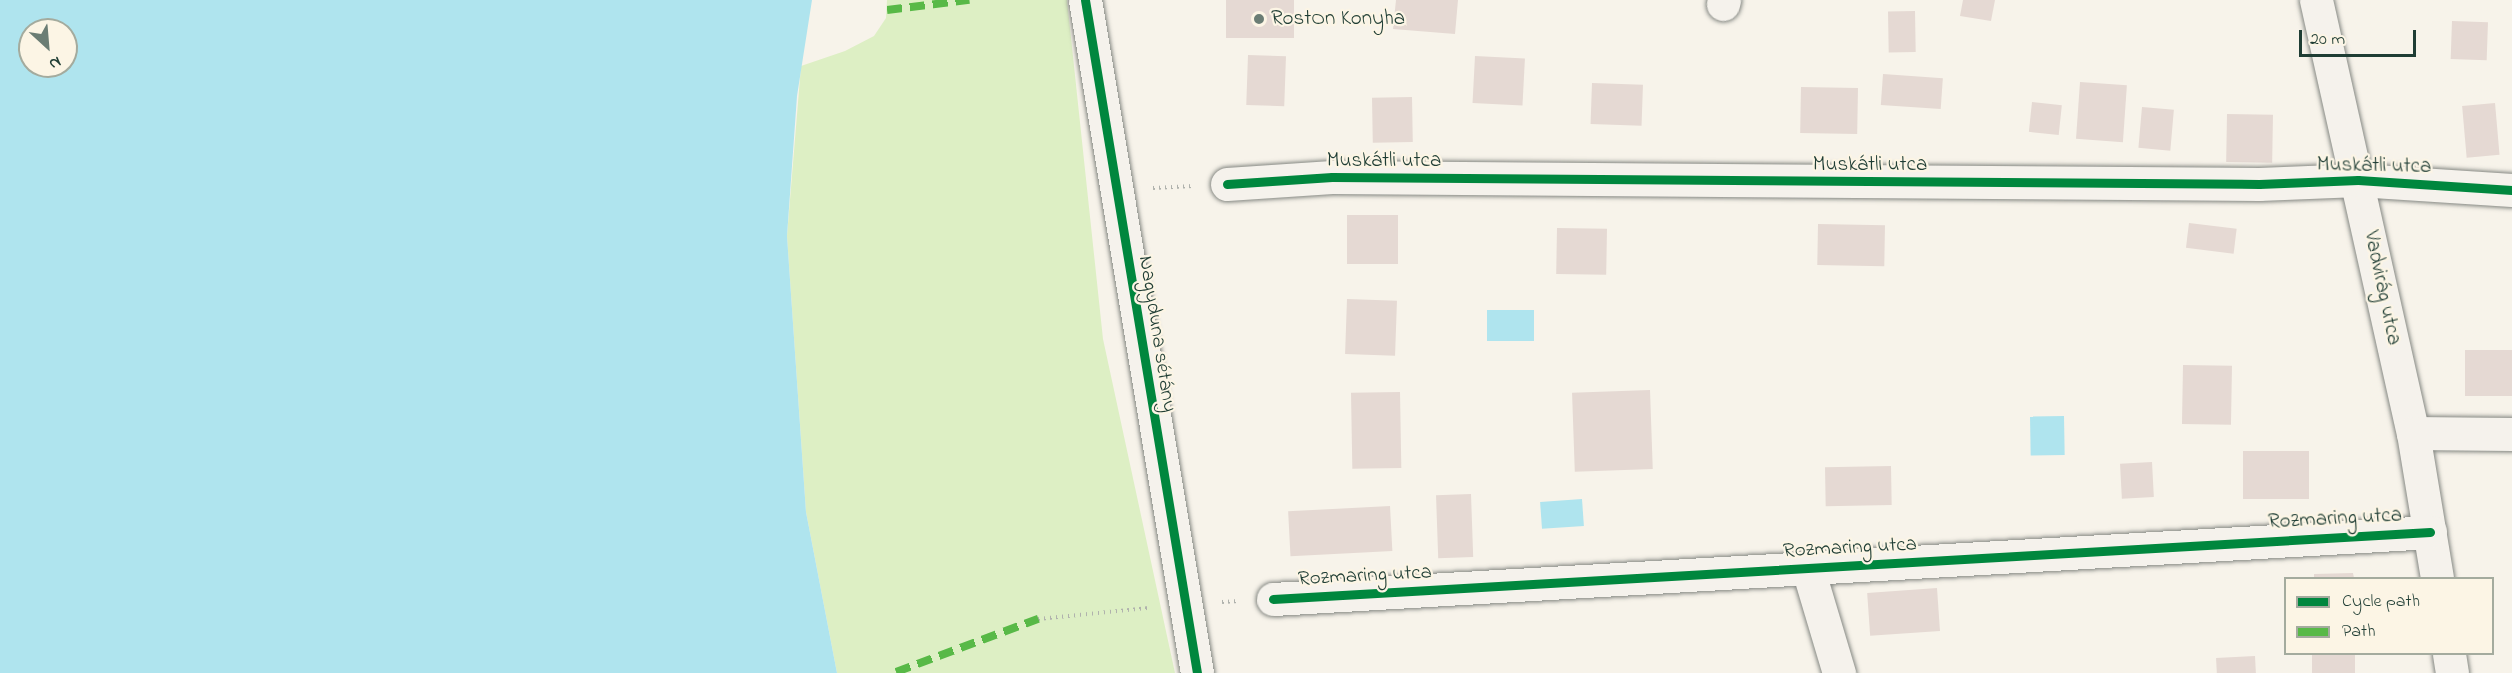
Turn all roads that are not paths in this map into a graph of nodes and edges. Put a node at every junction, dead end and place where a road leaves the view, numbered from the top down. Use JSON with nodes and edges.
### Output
{"nodes":[{"id":1,"x":1085,"y":0,"type":"edge"},
{"id":2,"x":2316,"y":0,"type":"edge"},
{"id":3,"x":2358,"y":180,"type":"junction"},
{"id":4,"x":1227,"y":184,"type":"road end"},
{"id":5,"x":2512,"y":190,"type":"edge"},
{"id":6,"x":2413,"y":433,"type":"junction"},
{"id":7,"x":2512,"y":434,"type":"edge"},
{"id":8,"x":2430,"y":532,"type":"junction"},
{"id":9,"x":1808,"y":569,"type":"junction"},
{"id":10,"x":2437,"y":577,"type":"edge"},
{"id":11,"x":1273,"y":599,"type":"road end"},
{"id":12,"x":2449,"y":655,"type":"edge"},
{"id":13,"x":1197,"y":673,"type":"edge"},
{"id":14,"x":1839,"y":673,"type":"edge"},
{"id":15,"x":2452,"y":673,"type":"edge"}],
"edges":[{"from":1,"to":13,"type":"street","name":"Nagyduna sétány"},
{"from":2,"to":3,"type":"street","name":"Vadvirág utca"},
{"from":3,"to":4,"type":"street","name":"Muskátli utca"},
{"from":3,"to":5,"type":"street","name":"Muskátli utca"},
{"from":3,"to":6,"type":"street","name":"Vadvirág utca"},
{"from":6,"to":7,"type":"street"},
{"from":6,"to":8,"type":"street","name":"Vadvirág utca"},
{"from":8,"to":9,"type":"street","name":"Rozmaring utca"},
{"from":8,"to":10,"type":"street","name":"Vadvirág utca"},
{"from":9,"to":11,"type":"street","name":"Rozmaring utca"},
{"from":9,"to":14,"type":"street"},
{"from":12,"to":15,"type":"street"}]}
